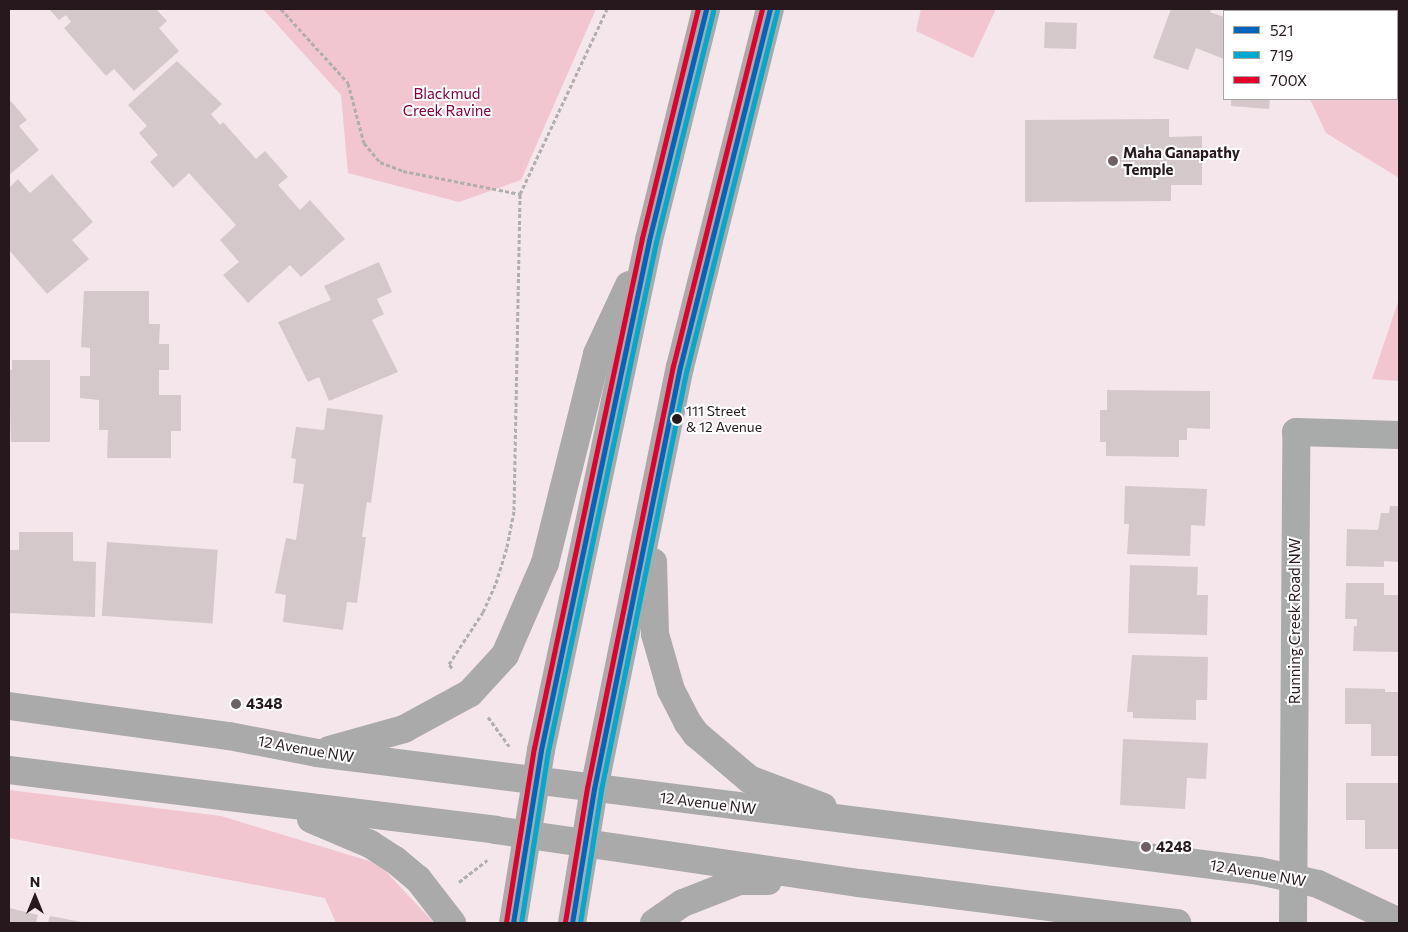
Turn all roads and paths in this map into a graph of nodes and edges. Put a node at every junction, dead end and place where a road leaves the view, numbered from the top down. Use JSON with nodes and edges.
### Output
{"nodes":[{"id":1,"x":281,"y":9,"type":"edge"},
{"id":2,"x":607,"y":9,"type":"edge"},
{"id":3,"x":706,"y":9,"type":"edge"},
{"id":4,"x":770,"y":9,"type":"edge"},
{"id":5,"x":520,"y":194,"type":"junction"},
{"id":6,"x":649,"y":240,"type":"junction"},
{"id":7,"x":1399,"y":435,"type":"edge"},
{"id":8,"x":652,"y":515,"type":"junction"},
{"id":9,"x":454,"y":671,"type":"dead end"},
{"id":10,"x":9,"y":706,"type":"edge"},
{"id":11,"x":486,"y":714,"type":"dead end"},
{"id":12,"x":509,"y":745,"type":"dead end"},
{"id":13,"x":316,"y":753,"type":"junction"},
{"id":14,"x":9,"y":770,"type":"edge"},
{"id":15,"x":536,"y":781,"type":"junction"},
{"id":16,"x":594,"y":789,"type":"junction"},
{"id":17,"x":274,"y":805,"type":"junction"},
{"id":18,"x":902,"y":827,"type":"junction"},
{"id":19,"x":527,"y":836,"type":"junction"},
{"id":20,"x":585,"y":844,"type":"junction"},
{"id":21,"x":490,"y":857,"type":"dead end"},
{"id":22,"x":1293,"y":876,"type":"junction"},
{"id":23,"x":859,"y":882,"type":"junction"},
{"id":24,"x":454,"y":886,"type":"dead end"},
{"id":25,"x":1293,"y":918,"type":"edge"},
{"id":26,"x":1399,"y":922,"type":"edge"},
{"id":27,"x":452,"y":923,"type":"edge"},
{"id":28,"x":513,"y":923,"type":"edge"},
{"id":29,"x":572,"y":923,"type":"edge"},
{"id":30,"x":654,"y":923,"type":"edge"},
{"id":31,"x":1177,"y":923,"type":"edge"}],
"edges":[{"from":1,"to":5,"type":"path"},
{"from":2,"to":5,"type":"path"},
{"from":3,"to":6,"type":"main road"},
{"from":4,"to":8,"type":"main road"},
{"from":5,"to":9,"type":"path"},
{"from":6,"to":13,"type":"main road"},
{"from":6,"to":15,"type":"main road"},
{"from":7,"to":22,"type":"street","name":"Running Creek Road NW"},
{"from":8,"to":16,"type":"main road"},
{"from":8,"to":18,"type":"main road"},
{"from":10,"to":13,"type":"main road","name":"12 Avenue NW"},
{"from":11,"to":12,"type":"path"},
{"from":13,"to":15,"type":"main road","name":"12 Avenue NW"},
{"from":14,"to":17,"type":"main road"},
{"from":15,"to":16,"type":"main road","name":"12 Avenue NW"},
{"from":15,"to":19,"type":"main road"},
{"from":16,"to":18,"type":"main road","name":"12 Avenue NW"},
{"from":16,"to":20,"type":"main road"},
{"from":17,"to":19,"type":"main road"},
{"from":17,"to":27,"type":"main road"},
{"from":18,"to":22,"type":"main road","name":"12 Avenue NW"},
{"from":19,"to":20,"type":"main road"},
{"from":19,"to":28,"type":"main road"},
{"from":20,"to":23,"type":"main road"},
{"from":20,"to":29,"type":"main road"},
{"from":21,"to":24,"type":"path"},
{"from":22,"to":25,"type":"street","name":"Running Creek Road NW"},
{"from":22,"to":26,"type":"main road","name":"12 Avenue NW"},
{"from":23,"to":30,"type":"main road"},
{"from":23,"to":31,"type":"main road"}]}
